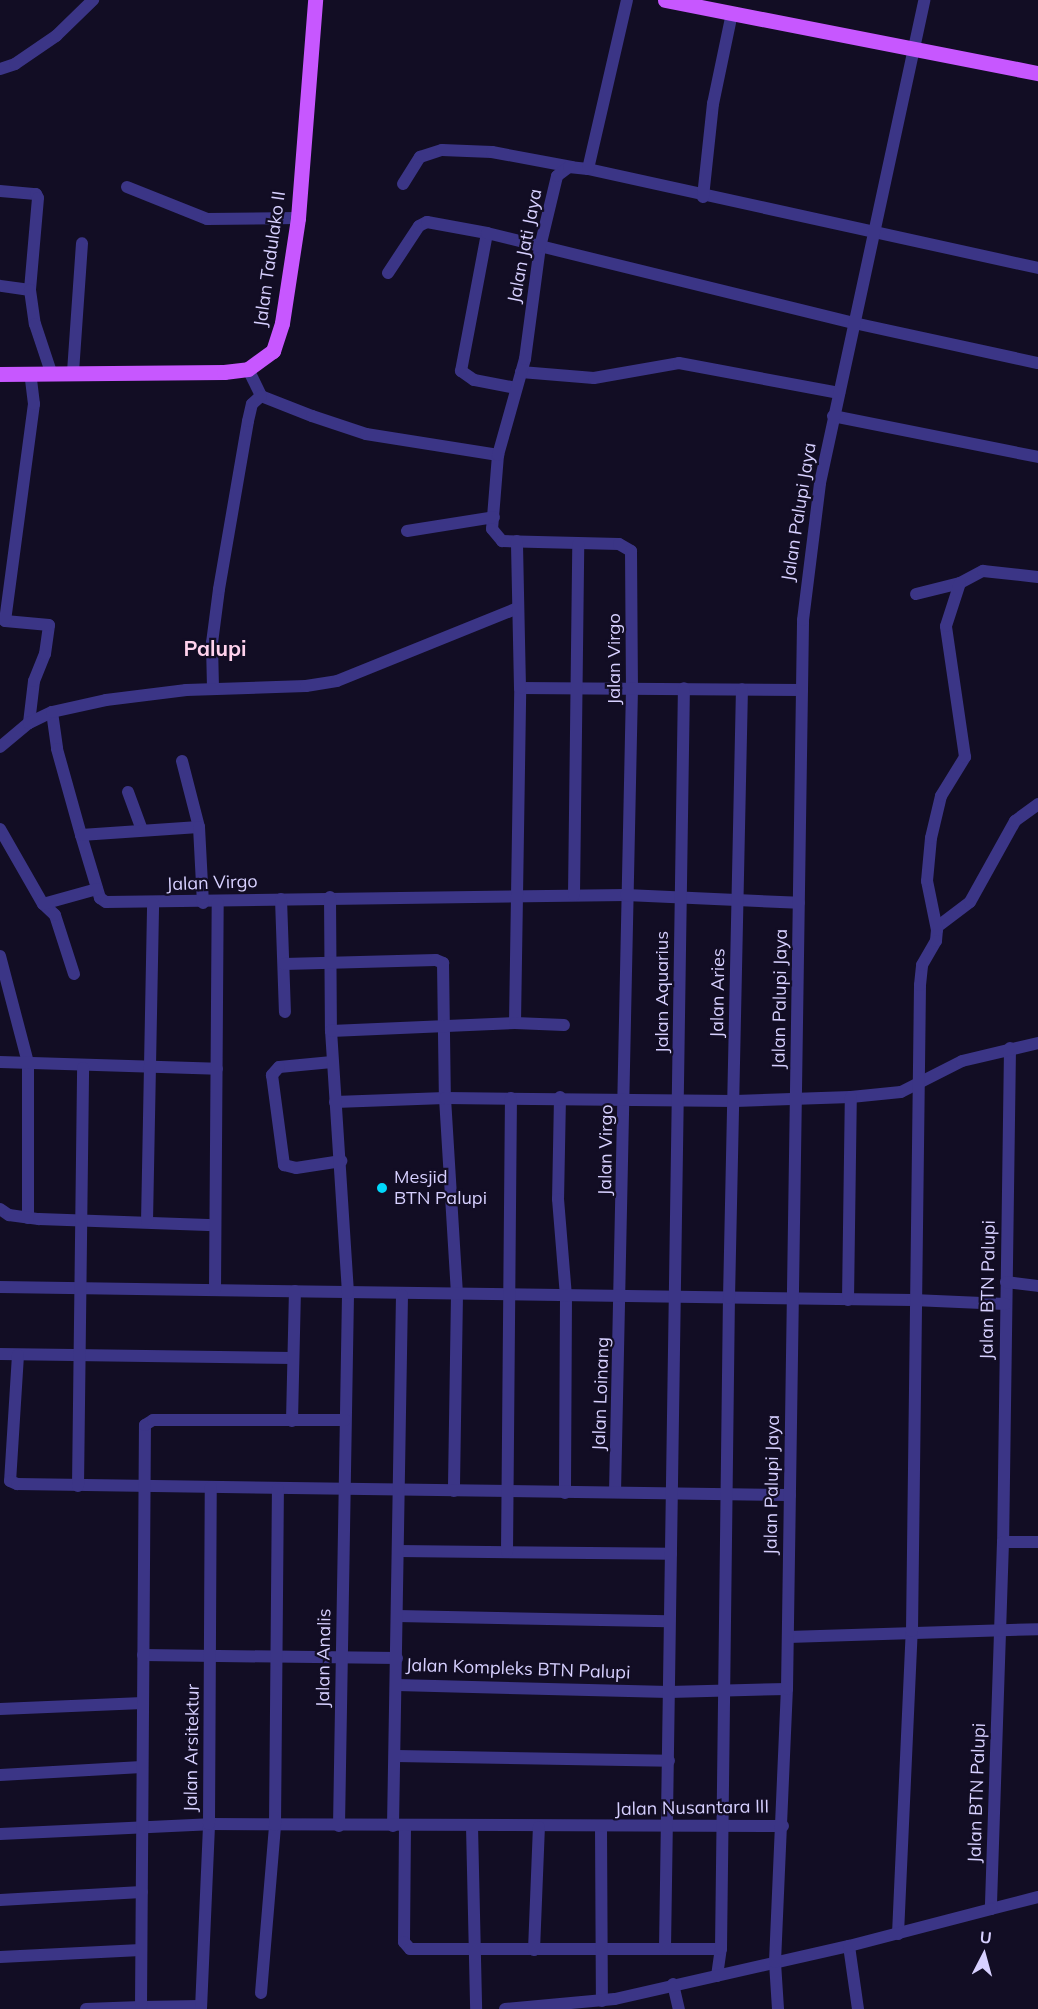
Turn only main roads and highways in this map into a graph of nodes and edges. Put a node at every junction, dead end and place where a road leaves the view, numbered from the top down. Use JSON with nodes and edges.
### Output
{"nodes":[{"id":1,"x":315,"y":0,"type":"edge"},
{"id":2,"x":665,"y":0,"type":"edge"},
{"id":3,"x":1038,"y":73,"type":"edge"},
{"id":4,"x":0,"y":374,"type":"edge"}],
"edges":[{"from":1,"to":4,"type":"main road","name":"Jalan Tadulako II"},
{"from":2,"to":3,"type":"main road"}]}
